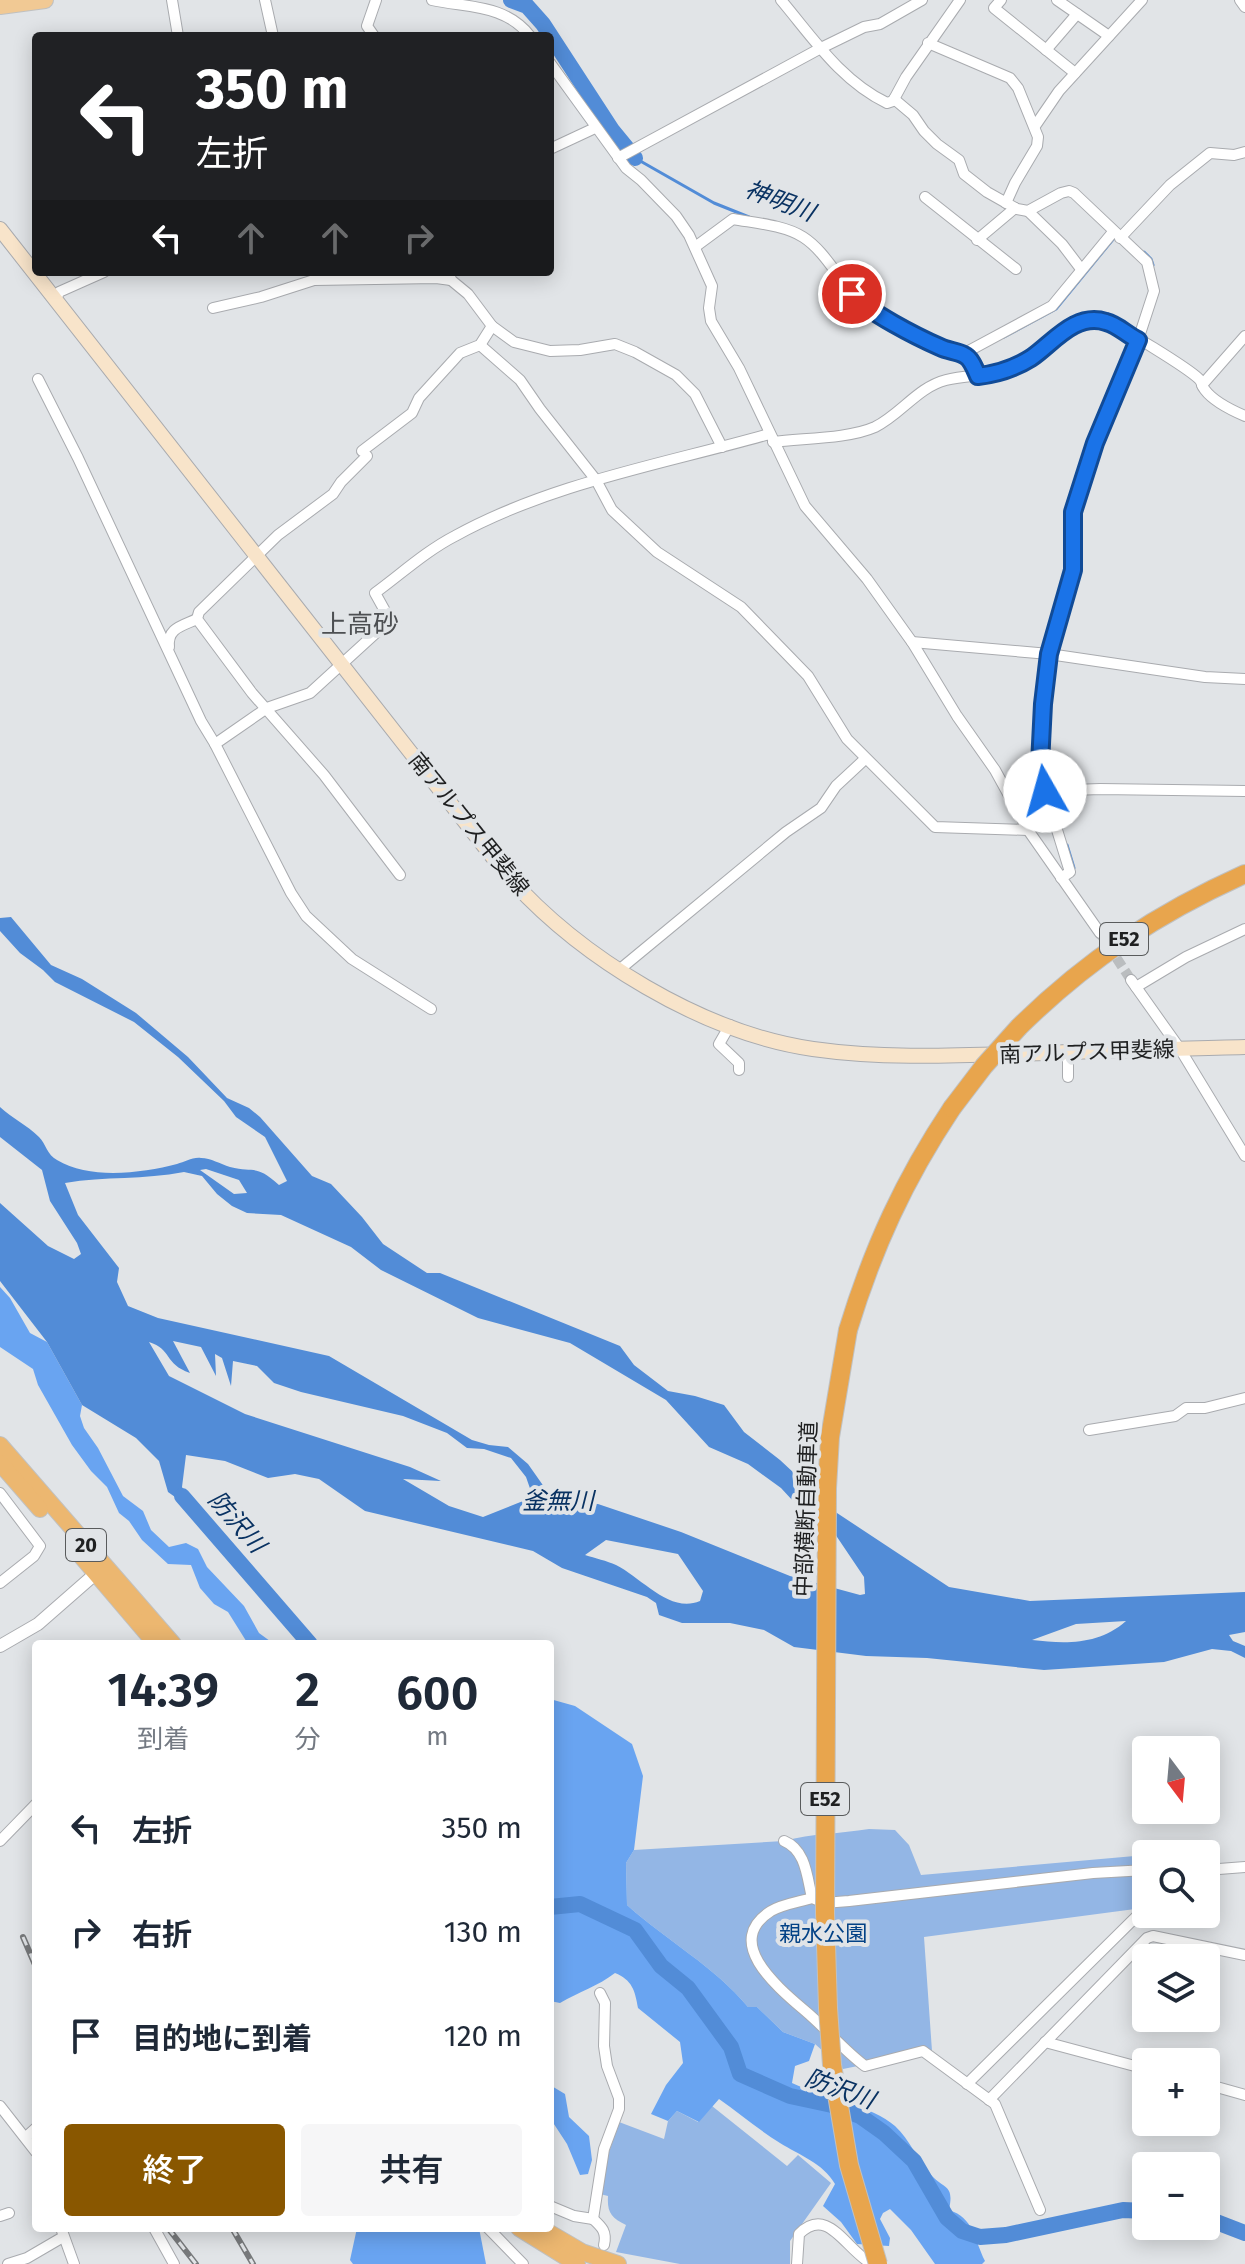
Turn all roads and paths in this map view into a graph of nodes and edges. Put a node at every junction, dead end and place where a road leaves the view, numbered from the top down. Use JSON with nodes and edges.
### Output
{"nodes":[{"id":1,"x":45,"y":0,"type":"edge"},
{"id":2,"x":172,"y":0,"type":"edge"},
{"id":3,"x":265,"y":0,"type":"edge"},
{"id":4,"x":376,"y":0,"type":"edge"},
{"id":5,"x":432,"y":0,"type":"edge"},
{"id":6,"x":781,"y":0,"type":"edge"},
{"id":7,"x":922,"y":0,"type":"edge"},
{"id":8,"x":960,"y":0,"type":"edge"},
{"id":9,"x":1001,"y":0,"type":"edge"},
{"id":10,"x":1057,"y":0,"type":"edge"},
{"id":11,"x":1142,"y":0,"type":"edge"},
{"id":12,"x":1240,"y":0,"type":"edge"},
{"id":13,"x":0,"y":6,"type":"edge"},
{"id":14,"x":1245,"y":7,"type":"edge"},
{"id":15,"x":1077,"y":14,"type":"junction"},
{"id":16,"x":177,"y":32,"type":"edge"},
{"id":17,"x":272,"y":32,"type":"edge"},
{"id":18,"x":371,"y":32,"type":"edge"},
{"id":19,"x":527,"y":32,"type":"edge"},
{"id":20,"x":1109,"y":36,"type":"junction"},
{"id":21,"x":928,"y":43,"type":"junction"},
{"id":22,"x":821,"y":48,"type":"junction"},
{"id":23,"x":1046,"y":50,"type":"junction"},
{"id":24,"x":554,"y":69,"type":"edge"},
{"id":25,"x":1075,"y":73,"type":"junction"},
{"id":26,"x":894,"y":99,"type":"junction"},
{"id":27,"x":1035,"y":126,"type":"junction"},
{"id":28,"x":595,"y":128,"type":"junction"},
{"id":29,"x":554,"y":147,"type":"edge"},
{"id":30,"x":1245,"y":152,"type":"edge"},
{"id":31,"x":618,"y":158,"type":"junction"},
{"id":32,"x":925,"y":197,"type":"dead end"},
{"id":33,"x":1011,"y":206,"type":"junction"},
{"id":34,"x":1028,"y":211,"type":"junction"},
{"id":35,"x":0,"y":229,"type":"edge"},
{"id":36,"x":1117,"y":235,"type":"junction"},
{"id":37,"x":977,"y":240,"type":"junction"},
{"id":38,"x":695,"y":247,"type":"junction"},
{"id":39,"x":1016,"y":269,"type":"dead end"},
{"id":40,"x":1081,"y":269,"type":"junction"},
{"id":41,"x":32,"y":270,"type":"edge"},
{"id":42,"x":37,"y":276,"type":"edge"},
{"id":43,"x":95,"y":276,"type":"edge"},
{"id":44,"x":450,"y":276,"type":"edge"},
{"id":45,"x":56,"y":300,"type":"junction"},
{"id":46,"x":213,"y":308,"type":"dead end"},
{"id":47,"x":492,"y":326,"type":"junction"},
{"id":48,"x":1245,"y":336,"type":"edge"},
{"id":49,"x":1138,"y":340,"type":"junction"},
{"id":50,"x":480,"y":345,"type":"junction"},
{"id":51,"x":963,"y":354,"type":"junction"},
{"id":52,"x":978,"y":376,"type":"junction"},
{"id":53,"x":38,"y":379,"type":"dead end"},
{"id":54,"x":1202,"y":385,"type":"junction"},
{"id":55,"x":1245,"y":416,"type":"edge"},
{"id":56,"x":771,"y":438,"type":"junction"},
{"id":57,"x":722,"y":447,"type":"junction"},
{"id":58,"x":596,"y":480,"type":"junction"},
{"id":59,"x":256,"y":555,"type":"junction"},
{"id":60,"x":197,"y":619,"type":"junction"},
{"id":61,"x":912,"y":642,"type":"junction"},
{"id":62,"x":1049,"y":654,"type":"junction"},
{"id":63,"x":341,"y":663,"type":"junction"},
{"id":64,"x":1245,"y":679,"type":"edge"},
{"id":65,"x":182,"y":681,"type":"junction"},
{"id":66,"x":267,"y":708,"type":"junction"},
{"id":67,"x":215,"y":744,"type":"junction"},
{"id":68,"x":865,"y":759,"type":"junction"},
{"id":69,"x":1045,"y":791,"type":"junction"},
{"id":70,"x":1245,"y":791,"type":"edge"},
{"id":71,"x":1028,"y":830,"type":"junction"},
{"id":72,"x":1245,"y":874,"type":"edge"},
{"id":73,"x":400,"y":875,"type":"dead end"},
{"id":74,"x":1061,"y":878,"type":"junction"},
{"id":75,"x":1245,"y":929,"type":"edge"},
{"id":76,"x":1100,"y":933,"type":"tunnel mouth"},
{"id":77,"x":619,"y":970,"type":"junction"},
{"id":78,"x":431,"y":1009,"type":"dead end"},
{"id":79,"x":730,"y":1025,"type":"junction"},
{"id":80,"x":1245,"y":1047,"type":"edge"},
{"id":81,"x":1180,"y":1049,"type":"junction"},
{"id":82,"x":1068,"y":1052,"type":"junction"},
{"id":83,"x":739,"y":1070,"type":"dead end"},
{"id":84,"x":1068,"y":1077,"type":"dead end"},
{"id":85,"x":1245,"y":1156,"type":"edge"},
{"id":86,"x":1245,"y":1398,"type":"edge"},
{"id":87,"x":1089,"y":1430,"type":"dead end"},
{"id":88,"x":0,"y":1445,"type":"edge"},
{"id":89,"x":0,"y":1463,"type":"edge"},
{"id":90,"x":0,"y":1493,"type":"edge"},
{"id":91,"x":100,"y":1569,"type":"junction"},
{"id":92,"x":0,"y":1583,"type":"edge"},
{"id":93,"x":153,"y":1640,"type":"edge"},
{"id":94,"x":169,"y":1640,"type":"edge"},
{"id":95,"x":0,"y":1646,"type":"edge"},
{"id":96,"x":32,"y":1808,"type":"edge"},
{"id":97,"x":0,"y":1841,"type":"edge"},
{"id":98,"x":784,"y":1841,"type":"dead end"},
{"id":99,"x":1245,"y":1867,"type":"edge"},
{"id":100,"x":1220,"y":1869,"type":"edge"},
{"id":101,"x":1132,"y":1871,"type":"edge"},
{"id":102,"x":812,"y":1898,"type":"junction"},
{"id":103,"x":1132,"y":1921,"type":"edge"},
{"id":104,"x":1245,"y":1955,"type":"edge"},
{"id":105,"x":600,"y":1993,"type":"dead end"},
{"id":106,"x":1045,"y":2042,"type":"junction"},
{"id":107,"x":1132,"y":2065,"type":"edge"},
{"id":108,"x":967,"y":2084,"type":"junction"},
{"id":109,"x":1220,"y":2088,"type":"edge"},
{"id":110,"x":1245,"y":2095,"type":"edge"},
{"id":111,"x":989,"y":2100,"type":"junction"},
{"id":112,"x":0,"y":2106,"type":"edge"},
{"id":113,"x":32,"y":2132,"type":"edge"},
{"id":114,"x":26,"y":2137,"type":"junction"},
{"id":115,"x":32,"y":2146,"type":"edge"},
{"id":116,"x":554,"y":2208,"type":"edge"},
{"id":117,"x":1040,"y":2210,"type":"dead end"},
{"id":118,"x":593,"y":2219,"type":"junction"},
{"id":119,"x":62,"y":2232,"type":"edge"},
{"id":120,"x":156,"y":2232,"type":"edge"},
{"id":121,"x":492,"y":2232,"type":"edge"},
{"id":122,"x":525,"y":2232,"type":"edge"},
{"id":123,"x":548,"y":2232,"type":"edge"},
{"id":124,"x":604,"y":2245,"type":"dead end"},
{"id":125,"x":8,"y":2264,"type":"edge"},
{"id":126,"x":74,"y":2264,"type":"edge"},
{"id":127,"x":174,"y":2264,"type":"edge"},
{"id":128,"x":523,"y":2264,"type":"edge"},
{"id":129,"x":577,"y":2264,"type":"edge"},
{"id":130,"x":618,"y":2264,"type":"edge"},
{"id":131,"x":797,"y":2264,"type":"edge"},
{"id":132,"x":875,"y":2264,"type":"edge"}],
"edges":[{"from":1,"to":13,"type":"main road"},
{"from":2,"to":16,"type":"street"},
{"from":3,"to":17,"type":"street"},
{"from":4,"to":18,"type":"street"},
{"from":5,"to":19,"type":"street"},
{"from":6,"to":22,"type":"street"},
{"from":7,"to":22,"type":"street"},
{"from":8,"to":21,"type":"street"},
{"from":9,"to":23,"type":"street"},
{"from":10,"to":15,"type":"street"},
{"from":11,"to":20,"type":"street"},
{"from":12,"to":14,"type":"street"},
{"from":15,"to":20,"type":"street"},
{"from":15,"to":23,"type":"street"},
{"from":20,"to":25,"type":"street"},
{"from":21,"to":26,"type":"street"},
{"from":21,"to":27,"type":"street"},
{"from":22,"to":26,"type":"street"},
{"from":22,"to":31,"type":"street"},
{"from":23,"to":25,"type":"street"},
{"from":24,"to":28,"type":"street"},
{"from":25,"to":27,"type":"street"},
{"from":26,"to":33,"type":"street"},
{"from":27,"to":33,"type":"street"},
{"from":28,"to":29,"type":"street"},
{"from":28,"to":31,"type":"street"},
{"from":30,"to":36,"type":"street"},
{"from":31,"to":38,"type":"street"},
{"from":32,"to":37,"type":"street"},
{"from":33,"to":34,"type":"street"},
{"from":33,"to":37,"type":"street"},
{"from":34,"to":36,"type":"street"},
{"from":34,"to":40,"type":"street"},
{"from":35,"to":41,"type":"main road","name":"南アルプス甲斐線"},
{"from":36,"to":40,"type":"street"},
{"from":36,"to":49,"type":"street"},
{"from":37,"to":39,"type":"street"},
{"from":38,"to":51,"type":"street"},
{"from":38,"to":56,"type":"street"},
{"from":40,"to":51,"type":"street"},
{"from":42,"to":45,"type":"main road","name":"南アルプス甲斐線"},
{"from":43,"to":45,"type":"street"},
{"from":44,"to":46,"type":"street"},
{"from":44,"to":47,"type":"street"},
{"from":45,"to":59,"type":"main road","name":"南アルプス甲斐線"},
{"from":47,"to":50,"type":"street"},
{"from":47,"to":57,"type":"street"},
{"from":48,"to":54,"type":"street"},
{"from":49,"to":52,"type":"street"},
{"from":49,"to":54,"type":"street"},
{"from":49,"to":62,"type":"street"},
{"from":50,"to":58,"type":"street"},
{"from":50,"to":59,"type":"street"},
{"from":51,"to":52,"type":"street"},
{"from":52,"to":56,"type":"street"},
{"from":53,"to":65,"type":"street"},
{"from":54,"to":55,"type":"street"},
{"from":56,"to":57,"type":"street"},
{"from":56,"to":61,"type":"street"},
{"from":57,"to":58,"type":"street"},
{"from":58,"to":63,"type":"street"},
{"from":58,"to":68,"type":"street"},
{"from":59,"to":60,"type":"street"},
{"from":59,"to":63,"type":"main road","name":"南アルプス甲斐線"},
{"from":60,"to":65,"type":"street"},
{"from":60,"to":66,"type":"street"},
{"from":61,"to":62,"type":"street"},
{"from":61,"to":71,"type":"street"},
{"from":62,"to":64,"type":"street"},
{"from":62,"to":69,"type":"street"},
{"from":63,"to":66,"type":"street"},
{"from":63,"to":77,"type":"main road","name":"南アルプス甲斐線"},
{"from":65,"to":67,"type":"street"},
{"from":66,"to":67,"type":"street"},
{"from":66,"to":73,"type":"street"},
{"from":67,"to":78,"type":"street"},
{"from":68,"to":71,"type":"street"},
{"from":68,"to":77,"type":"street"},
{"from":69,"to":70,"type":"street"},
{"from":69,"to":74,"type":"street"},
{"from":71,"to":74,"type":"street"},
{"from":72,"to":132,"type":"highway","name":"中部横断自動車道","number":"E52","bridge":true},
{"from":74,"to":76,"type":"street"},
{"from":75,"to":81,"type":"street"},
{"from":77,"to":79,"type":"main road","name":"南アルプス甲斐線"},
{"from":79,"to":82,"type":"main road","name":"南アルプス甲斐線"},
{"from":79,"to":83,"type":"street"},
{"from":80,"to":81,"type":"main road","name":"南アルプス甲斐線"},
{"from":81,"to":82,"type":"main road","name":"南アルプス甲斐線"},
{"from":81,"to":85,"type":"street"},
{"from":82,"to":84,"type":"street"},
{"from":86,"to":87,"type":"street"},
{"from":88,"to":91,"type":"highway","number":"20"},
{"from":89,"to":91,"type":"highway","number":"20"},
{"from":90,"to":92,"type":"street"},
{"from":91,"to":93,"type":"highway","number":"20"},
{"from":91,"to":94,"type":"highway","number":"20"},
{"from":91,"to":95,"type":"street"},
{"from":96,"to":97,"type":"street"},
{"from":98,"to":102,"type":"street"},
{"from":99,"to":100,"type":"street"},
{"from":101,"to":102,"type":"street"},
{"from":102,"to":108,"type":"street"},
{"from":103,"to":108,"type":"street"},
{"from":104,"to":106,"type":"street"},
{"from":105,"to":118,"type":"street"},
{"from":106,"to":107,"type":"street"},
{"from":106,"to":111,"type":"street"},
{"from":108,"to":111,"type":"street"},
{"from":109,"to":110,"type":"street"},
{"from":111,"to":117,"type":"street"},
{"from":112,"to":114,"type":"street"},
{"from":113,"to":114,"type":"street"},
{"from":114,"to":115,"type":"street"},
{"from":116,"to":118,"type":"street"},
{"from":118,"to":124,"type":"street"},
{"from":119,"to":125,"type":"street"},
{"from":119,"to":126,"type":"street"},
{"from":120,"to":127,"type":"street"},
{"from":121,"to":128,"type":"street"},
{"from":122,"to":129,"type":"highway"},
{"from":123,"to":130,"type":"highway"},
{"from":131,"to":132,"type":"street"}]}
